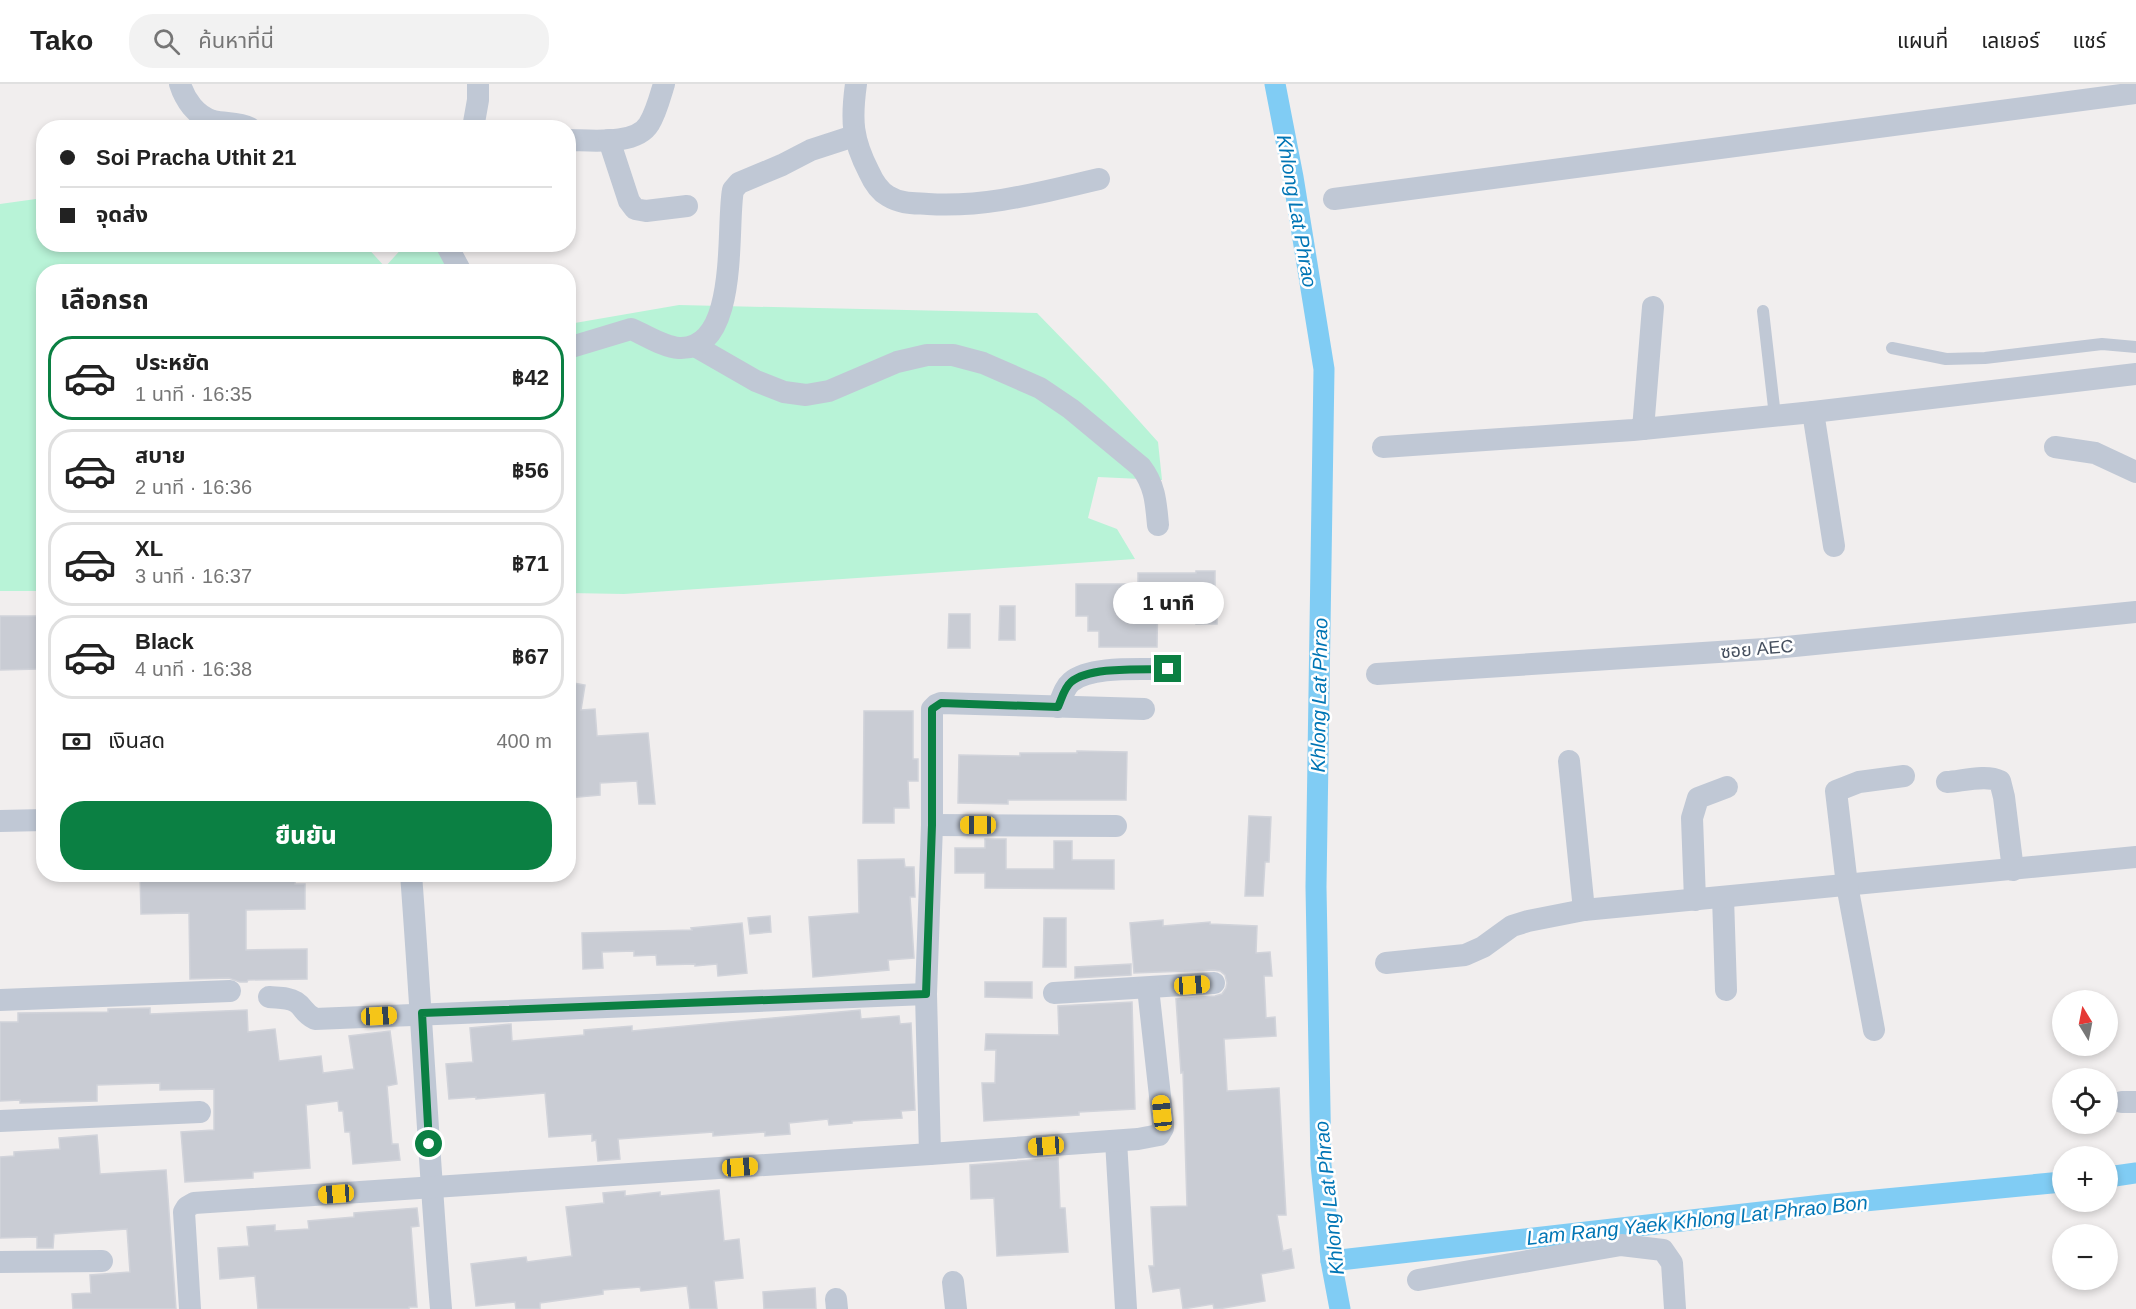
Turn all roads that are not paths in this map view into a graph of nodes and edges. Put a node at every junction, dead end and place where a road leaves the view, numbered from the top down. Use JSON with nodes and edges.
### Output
{"nodes":[{"id":1,"x":180,"y":84,"type":"edge"},
{"id":2,"x":478,"y":84,"type":"edge"},
{"id":3,"x":664,"y":84,"type":"edge"},
{"id":4,"x":856,"y":84,"type":"edge"},
{"id":5,"x":2136,"y":93,"type":"edge"},
{"id":6,"x":210,"y":120,"type":"edge"},
{"id":7,"x":474,"y":120,"type":"edge"},
{"id":8,"x":854,"y":136,"type":"junction"},
{"id":9,"x":576,"y":140,"type":"edge"},
{"id":10,"x":609,"y":140,"type":"junction"},
{"id":11,"x":1099,"y":179,"type":"dead end"},
{"id":12,"x":1334,"y":199,"type":"dead end"},
{"id":13,"x":687,"y":206,"type":"dead end"},
{"id":14,"x":1653,"y":307,"type":"dead end"},
{"id":15,"x":1763,"y":311,"type":"dead end"},
{"id":16,"x":576,"y":346,"type":"edge"},
{"id":17,"x":695,"y":346,"type":"junction"},
{"id":18,"x":2136,"y":347,"type":"edge"},
{"id":19,"x":1893,"y":348,"type":"dead end"},
{"id":20,"x":2136,"y":374,"type":"edge"},
{"id":21,"x":1813,"y":412,"type":"junction"},
{"id":22,"x":1775,"y":416,"type":"junction"},
{"id":23,"x":1643,"y":429,"type":"junction"},
{"id":24,"x":1383,"y":447,"type":"dead end"},
{"id":25,"x":2055,"y":447,"type":"dead end"},
{"id":26,"x":2136,"y":472,"type":"edge"},
{"id":27,"x":1158,"y":525,"type":"dead end"},
{"id":28,"x":1834,"y":546,"type":"dead end"},
{"id":29,"x":2136,"y":612,"type":"edge"},
{"id":30,"x":1168,"y":669,"type":"dead end"},
{"id":31,"x":1377,"y":674,"type":"dead end"},
{"id":32,"x":1058,"y":707,"type":"junction"},
{"id":33,"x":1144,"y":709,"type":"dead end"},
{"id":34,"x":1569,"y":761,"type":"dead end"},
{"id":35,"x":1904,"y":776,"type":"dead end"},
{"id":36,"x":1947,"y":782,"type":"dead end"},
{"id":37,"x":1727,"y":787,"type":"dead end"},
{"id":38,"x":36,"y":820,"type":"edge"},
{"id":39,"x":0,"y":821,"type":"edge"},
{"id":40,"x":932,"y":825,"type":"junction"},
{"id":41,"x":1116,"y":826,"type":"dead end"},
{"id":42,"x":2136,"y":857,"type":"edge"},
{"id":43,"x":2013,"y":870,"type":"junction"},
{"id":44,"x":412,"y":882,"type":"edge"},
{"id":45,"x":1847,"y":885,"type":"junction"},
{"id":46,"x":1724,"y":897,"type":"junction"},
{"id":47,"x":1695,"y":900,"type":"junction"},
{"id":48,"x":1584,"y":910,"type":"junction"},
{"id":49,"x":1386,"y":963,"type":"dead end"},
{"id":50,"x":1214,"y":983,"type":"dead end"},
{"id":51,"x":1148,"y":988,"type":"junction"},
{"id":52,"x":1726,"y":990,"type":"dead end"},
{"id":53,"x":230,"y":992,"type":"dead end"},
{"id":54,"x":1054,"y":993,"type":"dead end"},
{"id":55,"x":926,"y":994,"type":"junction"},
{"id":56,"x":269,"y":997,"type":"dead end"},
{"id":57,"x":0,"y":1000,"type":"edge"},
{"id":58,"x":422,"y":1013,"type":"junction"},
{"id":59,"x":1874,"y":1030,"type":"dead end"},
{"id":60,"x":200,"y":1112,"type":"dead end"},
{"id":61,"x":0,"y":1121,"type":"edge"},
{"id":62,"x":1116,"y":1141,"type":"junction"},
{"id":63,"x":930,"y":1154,"type":"junction"},
{"id":64,"x":431,"y":1188,"type":"junction"},
{"id":65,"x":102,"y":1261,"type":"dead end"},
{"id":66,"x":0,"y":1262,"type":"edge"},
{"id":67,"x":1418,"y":1280,"type":"dead end"},
{"id":68,"x":953,"y":1282,"type":"dead end"},
{"id":69,"x":190,"y":1309,"type":"edge"},
{"id":70,"x":441,"y":1309,"type":"edge"},
{"id":71,"x":956,"y":1309,"type":"edge"},
{"id":72,"x":1126,"y":1309,"type":"edge"},
{"id":73,"x":1675,"y":1309,"type":"edge"}],
"edges":[{"from":1,"to":6,"type":"street"},
{"from":2,"to":7,"type":"street"},
{"from":3,"to":10,"type":"street"},
{"from":4,"to":8,"type":"street"},
{"from":5,"to":12,"type":"street"},
{"from":8,"to":11,"type":"street"},
{"from":8,"to":17,"type":"street"},
{"from":9,"to":10,"type":"street"},
{"from":10,"to":13,"type":"street"},
{"from":14,"to":23,"type":"street"},
{"from":15,"to":22,"type":"lane"},
{"from":16,"to":17,"type":"street"},
{"from":17,"to":27,"type":"street"},
{"from":18,"to":19,"type":"lane"},
{"from":20,"to":21,"type":"street"},
{"from":21,"to":22,"type":"street"},
{"from":21,"to":28,"type":"street"},
{"from":22,"to":23,"type":"street"},
{"from":23,"to":24,"type":"street"},
{"from":25,"to":26,"type":"street"},
{"from":29,"to":31,"type":"street","name":"ซอย AEC"},
{"from":30,"to":32,"type":"street"},
{"from":32,"to":33,"type":"street"},
{"from":32,"to":40,"type":"street"},
{"from":34,"to":48,"type":"street"},
{"from":35,"to":45,"type":"street"},
{"from":36,"to":43,"type":"street"},
{"from":37,"to":47,"type":"street"},
{"from":38,"to":39,"type":"street"},
{"from":40,"to":41,"type":"street"},
{"from":40,"to":55,"type":"street"},
{"from":42,"to":43,"type":"street"},
{"from":43,"to":45,"type":"street"},
{"from":44,"to":58,"type":"street"},
{"from":45,"to":46,"type":"street"},
{"from":45,"to":59,"type":"street"},
{"from":46,"to":47,"type":"street"},
{"from":46,"to":52,"type":"street"},
{"from":47,"to":48,"type":"street"},
{"from":48,"to":49,"type":"street"},
{"from":50,"to":51,"type":"street"},
{"from":51,"to":54,"type":"street"},
{"from":51,"to":62,"type":"street"},
{"from":53,"to":57,"type":"street"},
{"from":55,"to":58,"type":"street"},
{"from":55,"to":63,"type":"street"},
{"from":56,"to":58,"type":"street"},
{"from":58,"to":64,"type":"street"},
{"from":60,"to":61,"type":"street"},
{"from":62,"to":63,"type":"street"},
{"from":62,"to":72,"type":"street"},
{"from":63,"to":64,"type":"street"},
{"from":64,"to":69,"type":"street"},
{"from":64,"to":70,"type":"street"},
{"from":65,"to":66,"type":"street"},
{"from":67,"to":73,"type":"street"},
{"from":68,"to":71,"type":"street"}]}
